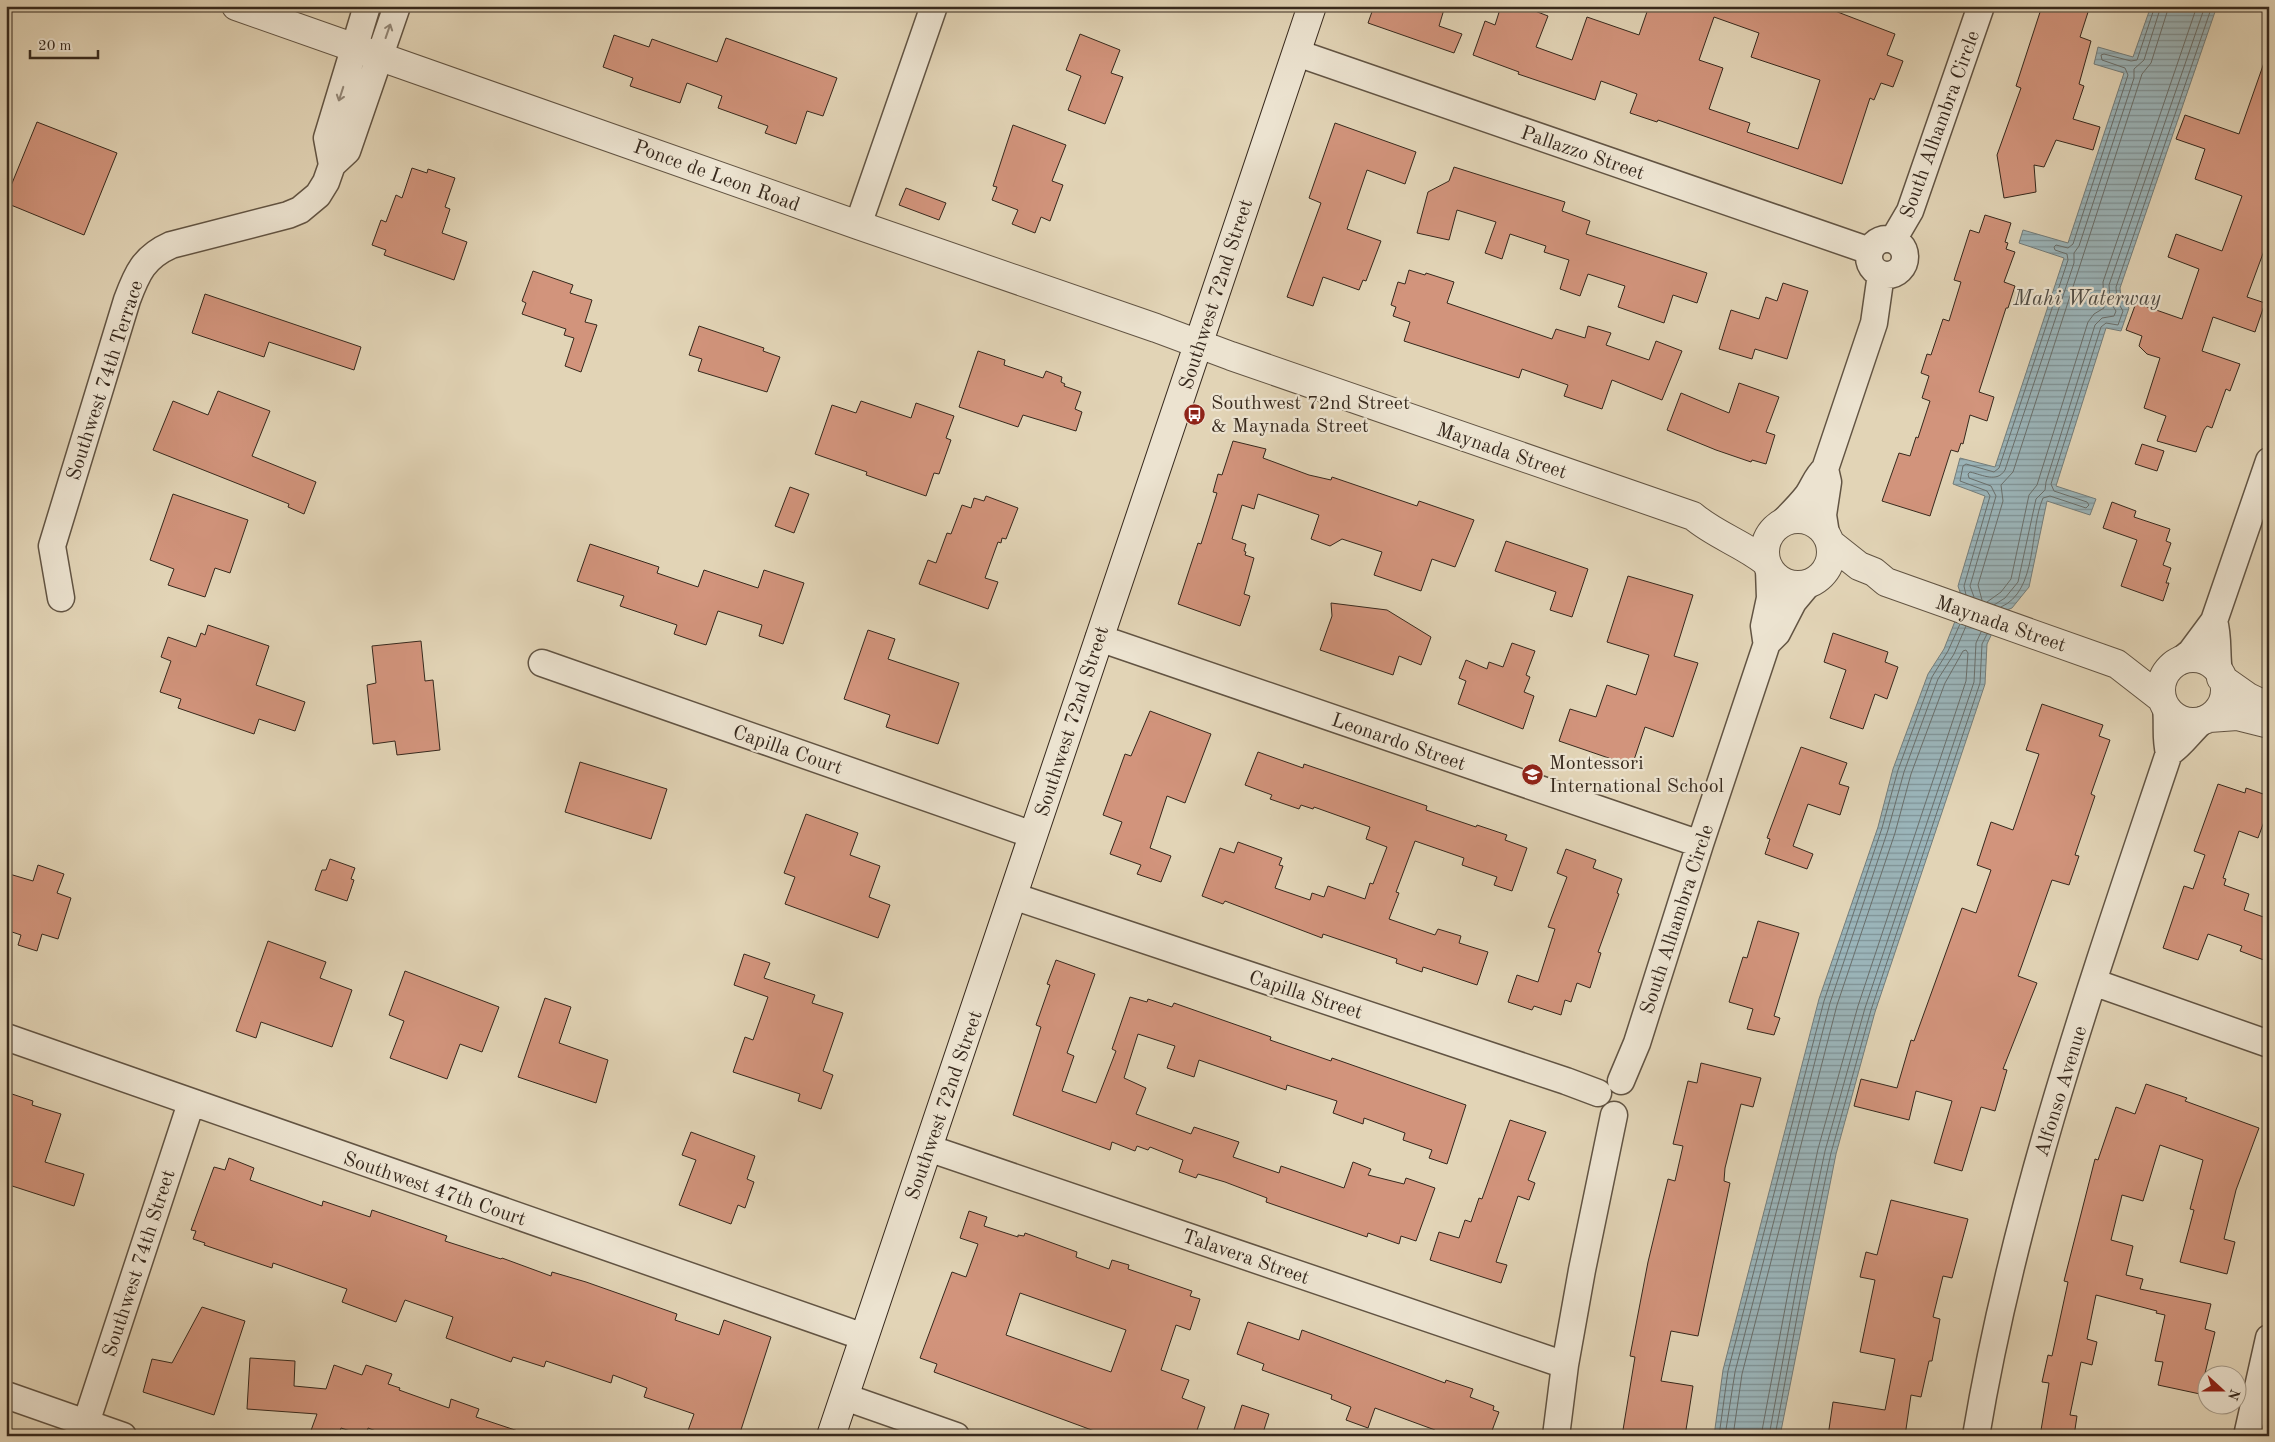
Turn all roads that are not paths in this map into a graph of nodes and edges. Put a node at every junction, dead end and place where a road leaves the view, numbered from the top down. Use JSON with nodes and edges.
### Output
{"nodes":[{"id":1,"x":236,"y":6,"type":"edge"},
{"id":2,"x":367,"y":6,"type":"edge"},
{"id":3,"x":397,"y":6,"type":"edge"},
{"id":4,"x":934,"y":6,"type":"edge"},
{"id":5,"x":1312,"y":6,"type":"edge"},
{"id":6,"x":1976,"y":8,"type":"edge"},
{"id":7,"x":367,"y":52,"type":"junction"},
{"id":8,"x":1297,"y":53,"type":"junction"},
{"id":9,"x":858,"y":226,"type":"junction"},
{"id":10,"x":1876,"y":263,"type":"junction"},
{"id":11,"x":1198,"y":344,"type":"junction"},
{"id":12,"x":2269,"y":461,"type":"edge"},
{"id":13,"x":1825,"y":469,"type":"junction"},
{"id":14,"x":1693,"y":516,"type":"junction"},
{"id":15,"x":1780,"y":524,"type":"junction"},
{"id":16,"x":1828,"y":539,"type":"junction"},
{"id":17,"x":1767,"y":565,"type":"junction"},
{"id":18,"x":1813,"y":581,"type":"junction"},
{"id":19,"x":1886,"y":582,"type":"junction"},
{"id":20,"x":61,"y":598,"type":"dead end"},
{"id":21,"x":2214,"y":621,"type":"junction"},
{"id":22,"x":1099,"y":638,"type":"junction"},
{"id":23,"x":1767,"y":642,"type":"junction"},
{"id":24,"x":542,"y":663,"type":"dead end"},
{"id":25,"x":2177,"y":663,"type":"junction"},
{"id":26,"x":2118,"y":664,"type":"junction"},
{"id":27,"x":2220,"y":675,"type":"junction"},
{"id":28,"x":2164,"y":703,"type":"junction"},
{"id":29,"x":2269,"y":707,"type":"edge"},
{"id":30,"x":2206,"y":719,"type":"junction"},
{"id":31,"x":2269,"y":724,"type":"edge"},
{"id":32,"x":2169,"y":753,"type":"junction"},
{"id":33,"x":1033,"y":835,"type":"junction"},
{"id":34,"x":1700,"y":844,"type":"junction"},
{"id":35,"x":1013,"y":896,"type":"junction"},
{"id":36,"x":2093,"y":982,"type":"junction"},
{"id":37,"x":6,"y":1037,"type":"edge"},
{"id":38,"x":2269,"y":1044,"type":"edge"},
{"id":39,"x":1621,"y":1081,"type":"junction"},
{"id":40,"x":1598,"y":1093,"type":"junction"},
{"id":41,"x":190,"y":1103,"type":"junction"},
{"id":42,"x":1614,"y":1115,"type":"junction"},
{"id":43,"x":928,"y":1148,"type":"junction"},
{"id":44,"x":864,"y":1337,"type":"junction"},
{"id":45,"x":2269,"y":1338,"type":"edge"},
{"id":46,"x":1565,"y":1365,"type":"junction"},
{"id":47,"x":6,"y":1395,"type":"edge"},
{"id":48,"x":845,"y":1397,"type":"junction"},
{"id":49,"x":86,"y":1423,"type":"junction"},
{"id":50,"x":123,"y":1436,"type":"edge"},
{"id":51,"x":831,"y":1436,"type":"edge"},
{"id":52,"x":956,"y":1436,"type":"edge"},
{"id":53,"x":1556,"y":1436,"type":"edge"},
{"id":54,"x":1976,"y":1436,"type":"edge"},
{"id":55,"x":2247,"y":1436,"type":"edge"}],
"edges":[{"from":1,"to":7,"type":"street","name":"Ponce de Leon Road"},
{"from":2,"to":7,"type":"street","name":"Southwest 74th Terrace"},
{"from":7,"to":3,"type":"street","name":"Southwest 74th Terrace","one_way":true},
{"from":4,"to":9,"type":"street"},
{"from":5,"to":8,"type":"street","name":"Southwest 72nd Street"},
{"from":6,"to":10,"type":"street","name":"South Alhambra Circle"},
{"from":7,"to":9,"type":"street","name":"Ponce de Leon Road"},
{"from":7,"to":20,"type":"street","name":"Southwest 74th Terrace"},
{"from":8,"to":10,"type":"street","name":"Pallazzo Street"},
{"from":8,"to":11,"type":"street","name":"Southwest 72nd Street"},
{"from":9,"to":11,"type":"street","name":"Ponce de Leon Road"},
{"from":10,"to":13,"type":"street"},
{"from":11,"to":14,"type":"street","name":"Maynada Street"},
{"from":11,"to":22,"type":"street","name":"Southwest 72nd Street"},
{"from":12,"to":21,"type":"street"},
{"from":13,"to":15,"type":"street"},
{"from":13,"to":16,"type":"street"},
{"from":14,"to":15,"type":"street","name":"Maynada Street"},
{"from":14,"to":17,"type":"street","name":"Maynada Street"},
{"from":15,"to":16,"type":"street"},
{"from":15,"to":17,"type":"street"},
{"from":16,"to":18,"type":"street"},
{"from":16,"to":19,"type":"street","name":"Maynada Street"},
{"from":17,"to":18,"type":"street"},
{"from":17,"to":23,"type":"street","name":"South Alhambra Circle"},
{"from":18,"to":19,"type":"street","name":"Maynada Street"},
{"from":18,"to":23,"type":"street","name":"South Alhambra Circle"},
{"from":19,"to":26,"type":"street","name":"Maynada Street"},
{"from":21,"to":25,"type":"street"},
{"from":21,"to":27,"type":"street"},
{"from":22,"to":33,"type":"street","name":"Southwest 72nd Street"},
{"from":22,"to":34,"type":"street","name":"Leonardo Street"},
{"from":23,"to":34,"type":"street","name":"South Alhambra Circle"},
{"from":24,"to":33,"type":"street","name":"Capilla Court"},
{"from":25,"to":26,"type":"street","name":"Maynada Street"},
{"from":25,"to":27,"type":"street"},
{"from":25,"to":28,"type":"street"},
{"from":26,"to":28,"type":"street","name":"Maynada Street"},
{"from":27,"to":29,"type":"street"},
{"from":27,"to":30,"type":"street"},
{"from":28,"to":30,"type":"street"},
{"from":28,"to":32,"type":"street","name":"Alfonso Avenue"},
{"from":30,"to":31,"type":"street"},
{"from":30,"to":32,"type":"street","name":"Alfonso Avenue"},
{"from":32,"to":36,"type":"street","name":"Alfonso Avenue"},
{"from":33,"to":35,"type":"street","name":"Southwest 72nd Street"},
{"from":34,"to":39,"type":"street","name":"South Alhambra Circle"},
{"from":35,"to":40,"type":"street","name":"Capilla Street"},
{"from":35,"to":43,"type":"street","name":"Southwest 72nd Street"},
{"from":36,"to":38,"type":"street"},
{"from":36,"to":54,"type":"street","name":"Alfonso Avenue"},
{"from":37,"to":41,"type":"street","name":"Southwest 47th Court"},
{"from":39,"to":40,"type":"street"},
{"from":39,"to":42,"type":"street"},
{"from":40,"to":42,"type":"street"},
{"from":41,"to":44,"type":"street","name":"Southwest 47th Court"},
{"from":41,"to":49,"type":"street","name":"Southwest 74th Street"},
{"from":42,"to":46,"type":"street"},
{"from":43,"to":44,"type":"street","name":"Southwest 72nd Street"},
{"from":43,"to":46,"type":"street","name":"Talavera Street"},
{"from":44,"to":48,"type":"street","name":"Southwest 72nd Street"},
{"from":45,"to":55,"type":"street"},
{"from":46,"to":53,"type":"street"},
{"from":47,"to":49,"type":"street"},
{"from":48,"to":51,"type":"street","name":"Southwest 72nd Street"},
{"from":48,"to":52,"type":"street"},
{"from":49,"to":50,"type":"street"}]}
